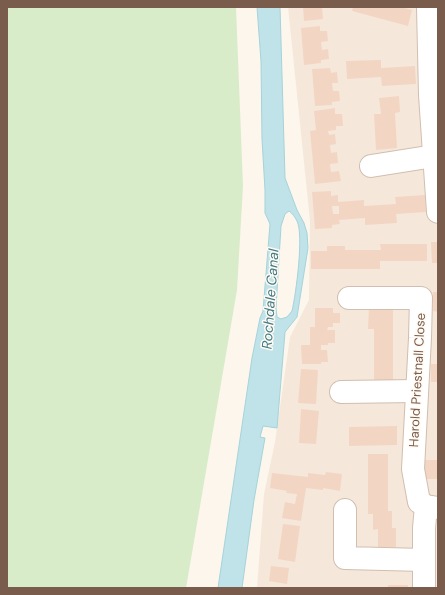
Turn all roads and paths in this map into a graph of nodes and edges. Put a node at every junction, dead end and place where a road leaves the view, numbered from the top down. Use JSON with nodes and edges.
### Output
{"nodes":[{"id":1,"x":428,"y":7,"type":"edge"},
{"id":2,"x":434,"y":156,"type":"junction"},
{"id":3,"x":371,"y":166,"type":"dead end"},
{"id":4,"x":438,"y":212,"type":"edge"},
{"id":5,"x":350,"y":298,"type":"dead end"},
{"id":6,"x":429,"y":338,"type":"edge"},
{"id":7,"x":417,"y":391,"type":"junction"},
{"id":8,"x":341,"y":392,"type":"dead end"},
{"id":9,"x":432,"y":507,"type":"edge"},
{"id":10,"x":345,"y":510,"type":"dead end"},
{"id":11,"x":424,"y":560,"type":"junction"},
{"id":12,"x":424,"y":588,"type":"edge"}],
"edges":[{"from":1,"to":2,"type":"street"},
{"from":2,"to":3,"type":"street"},
{"from":2,"to":4,"type":"street"},
{"from":5,"to":6,"type":"street","name":"Harold Priestnall Close"},
{"from":6,"to":7,"type":"street","name":"Harold Priestnall Close"},
{"from":7,"to":8,"type":"street"},
{"from":7,"to":9,"type":"street","name":"Harold Priestnall Close"},
{"from":9,"to":11,"type":"street","name":"Harold Priestnall Close"},
{"from":10,"to":11,"type":"street"},
{"from":11,"to":12,"type":"street","name":"Harold Priestnall Close"}]}
